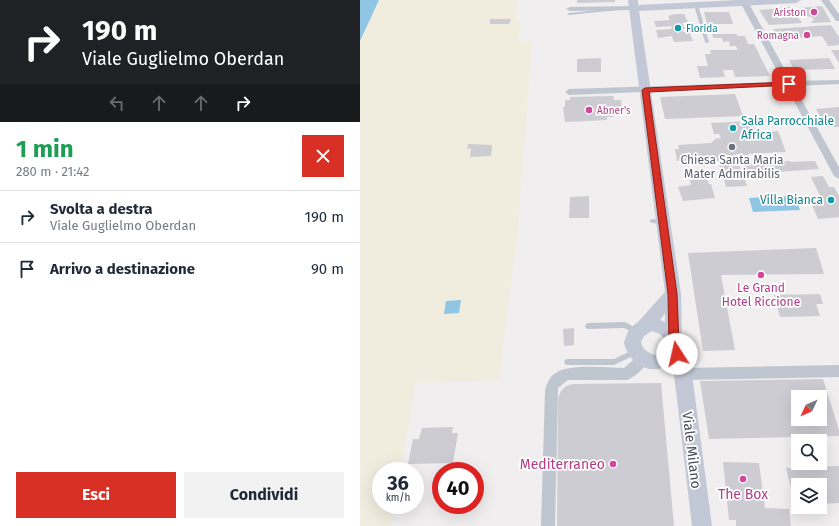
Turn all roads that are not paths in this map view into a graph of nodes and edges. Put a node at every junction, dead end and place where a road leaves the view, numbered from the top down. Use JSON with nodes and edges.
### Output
{"nodes":[{"id":1,"x":796,"y":0,"type":"edge"},
{"id":2,"x":825,"y":0,"type":"edge"},
{"id":3,"x":744,"y":1,"type":"edge"},
{"id":4,"x":634,"y":4,"type":"edge"},
{"id":5,"x":696,"y":5,"type":"junction"},
{"id":6,"x":570,"y":12,"type":"dead end"},
{"id":7,"x":839,"y":19,"type":"edge"},
{"id":8,"x":707,"y":42,"type":"dead end"},
{"id":9,"x":839,"y":82,"type":"edge"},
{"id":10,"x":789,"y":84,"type":"junction"},
{"id":11,"x":645,"y":90,"type":"junction"},
{"id":12,"x":569,"y":92,"type":"dead end"},
{"id":13,"x":839,"y":176,"type":"edge"},
{"id":14,"x":673,"y":294,"type":"junction"},
{"id":15,"x":588,"y":326,"type":"dead end"},
{"id":16,"x":641,"y":328,"type":"junction"},
{"id":17,"x":674,"y":343,"type":"junction"},
{"id":18,"x":646,"y":357,"type":"junction"},
{"id":19,"x":567,"y":362,"type":"dead end"},
{"id":20,"x":839,"y":371,"type":"edge"},
{"id":21,"x":684,"y":374,"type":"junction"},
{"id":22,"x":548,"y":526,"type":"edge"},
{"id":23,"x":702,"y":526,"type":"edge"}],
"edges":[{"from":1,"to":3,"type":"street"},
{"from":2,"to":7,"type":"street"},
{"from":3,"to":5,"type":"street"},
{"from":3,"to":10,"type":"street"},
{"from":4,"to":5,"type":"street"},
{"from":4,"to":6,"type":"street"},
{"from":4,"to":11,"type":"street","name":"Viale Milano"},
{"from":5,"to":8,"type":"lane"},
{"from":9,"to":10,"type":"street"},
{"from":10,"to":11,"type":"street"},
{"from":10,"to":13,"type":"street"},
{"from":11,"to":12,"type":"street"},
{"from":11,"to":14,"type":"street","name":"Viale Milano"},
{"from":14,"to":16,"type":"street"},
{"from":14,"to":17,"type":"street","name":"Viale Milano"},
{"from":15,"to":16,"type":"lane"},
{"from":16,"to":17,"type":"street"},
{"from":16,"to":18,"type":"street"},
{"from":17,"to":18,"type":"street"},
{"from":17,"to":21,"type":"street","name":"Viale Milano"},
{"from":18,"to":19,"type":"lane"},
{"from":18,"to":21,"type":"street"},
{"from":18,"to":22,"type":"street"},
{"from":20,"to":21,"type":"street"},
{"from":21,"to":23,"type":"street","name":"Viale Milano"}]}
